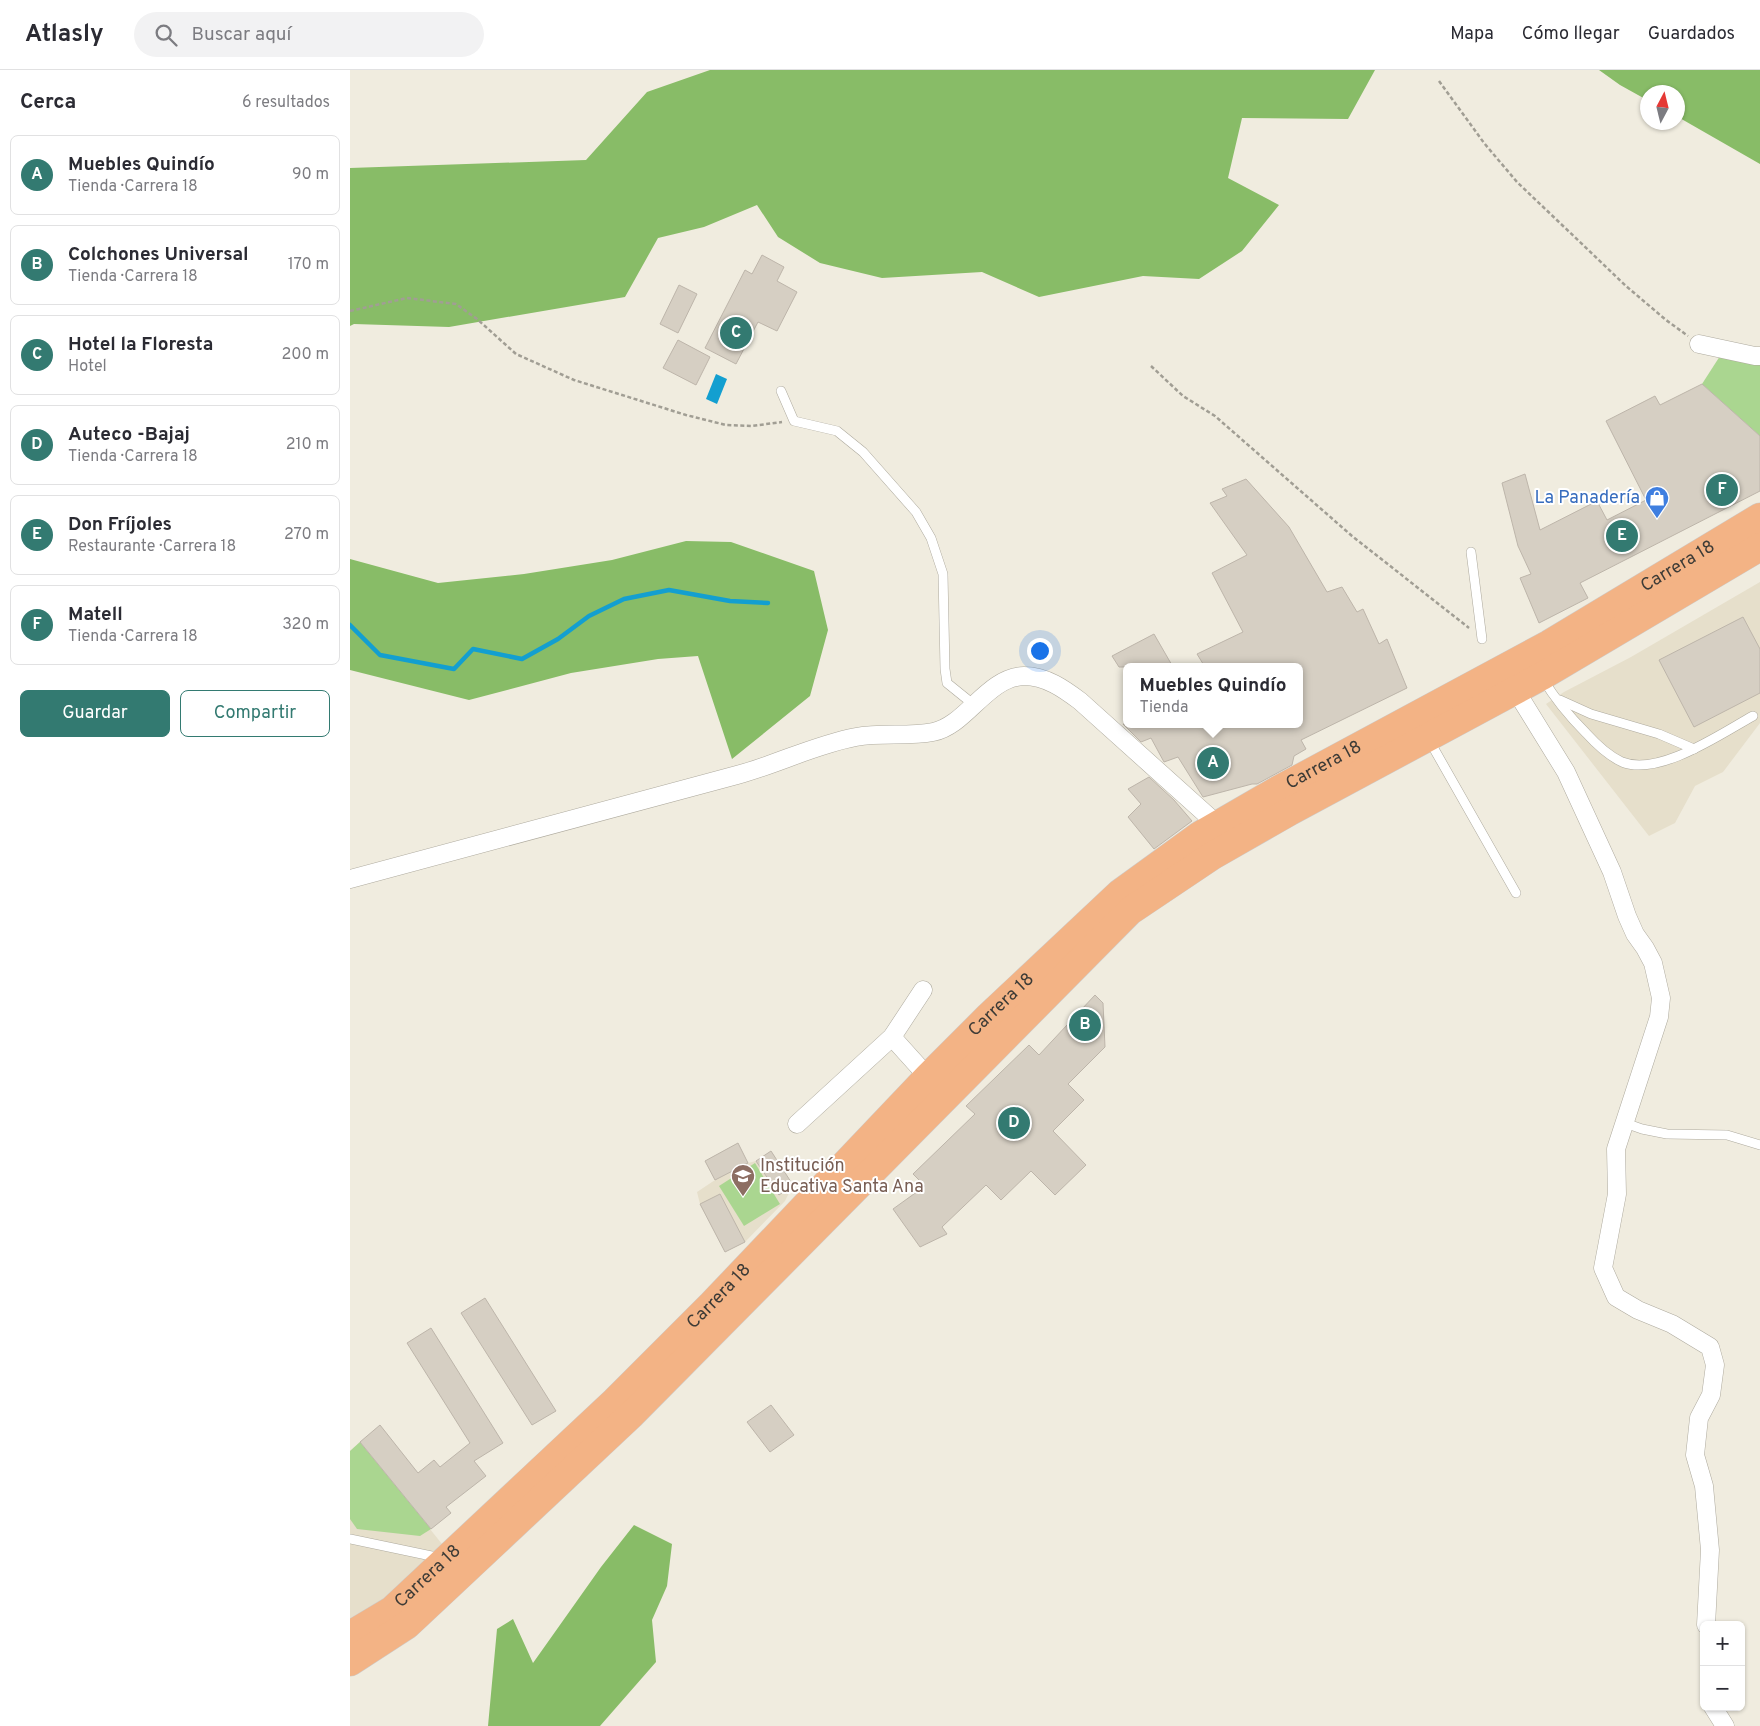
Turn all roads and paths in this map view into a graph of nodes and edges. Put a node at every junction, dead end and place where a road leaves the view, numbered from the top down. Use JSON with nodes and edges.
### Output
{"nodes":[{"id":1,"x":1439,"y":81,"type":"dead end"},
{"id":2,"x":350,"y":312,"type":"edge"},
{"id":3,"x":1699,"y":344,"type":"joint"},
{"id":4,"x":1760,"y":356,"type":"edge"},
{"id":5,"x":1151,"y":366,"type":"dead end"},
{"id":6,"x":781,"y":391,"type":"dead end"},
{"id":7,"x":794,"y":421,"type":"junction"},
{"id":8,"x":1760,"y":517,"type":"edge"},
{"id":9,"x":1760,"y":547,"type":"edge"},
{"id":10,"x":1472,"y":552,"type":"dead end"},
{"id":11,"x":1482,"y":639,"type":"joint"},
{"id":12,"x":1542,"y":676,"type":"junction"},
{"id":13,"x":1516,"y":691,"type":"junction"},
{"id":14,"x":1557,"y":699,"type":"junction"},
{"id":15,"x":973,"y":704,"type":"junction"},
{"id":16,"x":1753,"y":716,"type":"dead end"},
{"id":17,"x":1428,"y":738,"type":"junction"},
{"id":18,"x":1694,"y":749,"type":"junction"},
{"id":19,"x":1218,"y":825,"type":"junction"},
{"id":20,"x":350,"y":879,"type":"edge"},
{"id":21,"x":1516,"y":893,"type":"dead end"},
{"id":22,"x":923,"y":990,"type":"dead end"},
{"id":23,"x":892,"y":1037,"type":"junction"},
{"id":24,"x":928,"y":1077,"type":"junction"},
{"id":25,"x":1625,"y":1123,"type":"junction"},
{"id":26,"x":798,"y":1124,"type":"dead end"},
{"id":27,"x":1760,"y":1145,"type":"edge"},
{"id":28,"x":350,"y":1539,"type":"edge"},
{"id":29,"x":446,"y":1560,"type":"junction"},
{"id":30,"x":1706,"y":1621,"type":"edge"},
{"id":31,"x":350,"y":1635,"type":"edge"},
{"id":32,"x":350,"y":1662,"type":"edge"},
{"id":33,"x":1715,"y":1711,"type":"edge"},
{"id":34,"x":1724,"y":1726,"type":"edge"}],
"edges":[{"from":1,"to":3,"type":"path"},
{"from":2,"to":7,"type":"path"},
{"from":3,"to":4,"type":"street"},
{"from":5,"to":11,"type":"path"},
{"from":6,"to":7,"type":"lane"},
{"from":7,"to":15,"type":"lane"},
{"from":8,"to":19,"type":"main road","name":"Carrera 18"},
{"from":9,"to":12,"type":"main road","name":"Carrera 18"},
{"from":10,"to":11,"type":"lane"},
{"from":12,"to":13,"type":"main road","name":"Carrera 18"},
{"from":12,"to":14,"type":"lane"},
{"from":13,"to":17,"type":"main road","name":"Carrera 18"},
{"from":13,"to":25,"type":"street"},
{"from":14,"to":18,"type":"lane"},
{"from":14,"to":18,"type":"lane"},
{"from":15,"to":19,"type":"street"},
{"from":15,"to":20,"type":"street"},
{"from":16,"to":18,"type":"lane"},
{"from":17,"to":21,"type":"lane"},
{"from":17,"to":32,"type":"main road","name":"Carrera 18"},
{"from":19,"to":24,"type":"main road","name":"Carrera 18"},
{"from":22,"to":23,"type":"street"},
{"from":23,"to":24,"type":"street"},
{"from":23,"to":26,"type":"street"},
{"from":24,"to":29,"type":"main road","name":"Carrera 18"},
{"from":25,"to":27,"type":"lane"},
{"from":25,"to":30,"type":"street"},
{"from":28,"to":29,"type":"lane"},
{"from":29,"to":31,"type":"main road","name":"Carrera 18"},
{"from":33,"to":34,"type":"street"}]}
